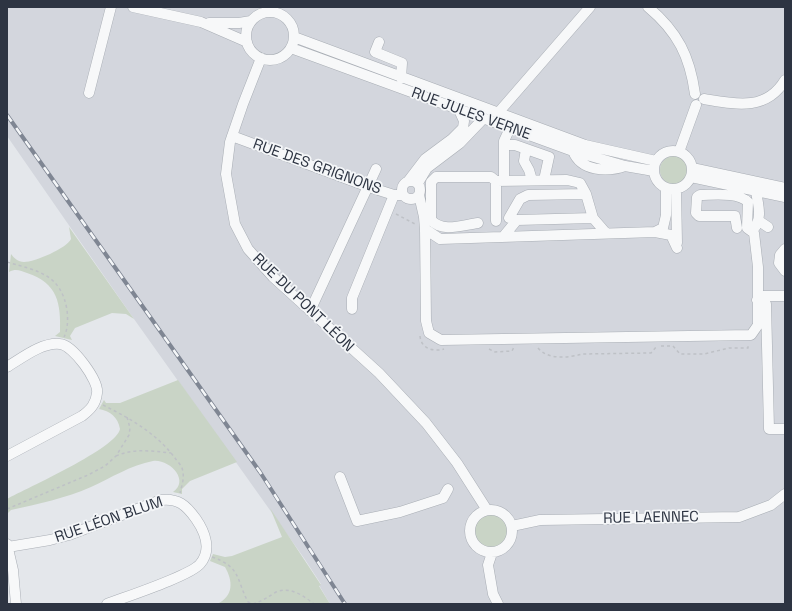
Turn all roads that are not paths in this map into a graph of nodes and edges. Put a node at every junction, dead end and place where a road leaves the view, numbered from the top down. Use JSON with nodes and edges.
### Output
{"nodes":[{"id":1,"x":112,"y":7,"type":"edge"},
{"id":2,"x":134,"y":7,"type":"edge"},
{"id":3,"x":285,"y":7,"type":"edge"},
{"id":4,"x":590,"y":7,"type":"edge"},
{"id":5,"x":648,"y":7,"type":"edge"},
{"id":6,"x":272,"y":9,"type":"edge"},
{"id":7,"x":286,"y":18,"type":"junction"},
{"id":8,"x":201,"y":22,"type":"junction"},
{"id":9,"x":251,"y":22,"type":"junction"},
{"id":10,"x":294,"y":37,"type":"junction"},
{"id":11,"x":247,"y":42,"type":"junction"},
{"id":12,"x":379,"y":42,"type":"dead end"},
{"id":13,"x":291,"y":48,"type":"junction"},
{"id":14,"x":261,"y":58,"type":"junction"},
{"id":15,"x":401,"y":78,"type":"junction"},
{"id":16,"x":785,"y":80,"type":"edge"},
{"id":17,"x":89,"y":93,"type":"dead end"},
{"id":18,"x":698,"y":99,"type":"junction"},
{"id":19,"x":459,"y":110,"type":"junction"},
{"id":20,"x":498,"y":113,"type":"junction"},
{"id":21,"x":484,"y":119,"type":"junction"},
{"id":22,"x":514,"y":130,"type":"junction"},
{"id":23,"x":232,"y":136,"type":"junction"},
{"id":24,"x":504,"y":145,"type":"junction"},
{"id":25,"x":515,"y":145,"type":"junction"},
{"id":26,"x":526,"y":149,"type":"junction"},
{"id":27,"x":678,"y":152,"type":"junction"},
{"id":28,"x":655,"y":166,"type":"junction"},
{"id":29,"x":376,"y":169,"type":"dead end"},
{"id":30,"x":692,"y":173,"type":"junction"},
{"id":31,"x":500,"y":180,"type":"junction"},
{"id":32,"x":532,"y":180,"type":"junction"},
{"id":33,"x":544,"y":180,"type":"junction"},
{"id":34,"x":414,"y":182,"type":"junction"},
{"id":35,"x":369,"y":187,"type":"junction"},
{"id":36,"x":785,"y":188,"type":"edge"},
{"id":37,"x":671,"y":189,"type":"junction"},
{"id":38,"x":756,"y":191,"type":"junction"},
{"id":39,"x":586,"y":194,"type":"junction"},
{"id":40,"x":399,"y":195,"type":"junction"},
{"id":41,"x":419,"y":195,"type":"junction"},
{"id":42,"x":785,"y":197,"type":"edge"},
{"id":43,"x":593,"y":218,"type":"junction"},
{"id":44,"x":513,"y":219,"type":"junction"},
{"id":45,"x":496,"y":221,"type":"junction"},
{"id":46,"x":759,"y":221,"type":"junction"},
{"id":47,"x":478,"y":223,"type":"junction"},
{"id":48,"x":421,"y":227,"type":"junction"},
{"id":49,"x":768,"y":227,"type":"dead end"},
{"id":50,"x":746,"y":228,"type":"junction"},
{"id":51,"x":655,"y":232,"type":"junction"},
{"id":52,"x":606,"y":233,"type":"junction"},
{"id":53,"x":503,"y":237,"type":"junction"},
{"id":54,"x":477,"y":238,"type":"junction"},
{"id":55,"x":785,"y":249,"type":"edge"},
{"id":56,"x":785,"y":271,"type":"edge"},
{"id":57,"x":785,"y":296,"type":"edge"},
{"id":58,"x":760,"y":300,"type":"junction"},
{"id":59,"x":352,"y":309,"type":"dead end"},
{"id":60,"x":310,"y":311,"type":"junction"},
{"id":61,"x":750,"y":337,"type":"junction"},
{"id":62,"x":767,"y":340,"type":"junction"},
{"id":63,"x":7,"y":367,"type":"edge"},
{"id":64,"x":785,"y":428,"type":"edge"},
{"id":65,"x":7,"y":456,"type":"edge"},
{"id":66,"x":340,"y":477,"type":"dead end"},
{"id":67,"x":448,"y":488,"type":"dead end"},
{"id":68,"x":785,"y":494,"type":"edge"},
{"id":69,"x":487,"y":510,"type":"junction"},
{"id":70,"x":512,"y":526,"type":"junction"},
{"id":71,"x":8,"y":545,"type":"edge"},
{"id":72,"x":492,"y":553,"type":"junction"},
{"id":73,"x":496,"y":603,"type":"edge"},
{"id":74,"x":16,"y":604,"type":"edge"},
{"id":75,"x":107,"y":604,"type":"edge"}],
"edges":[{"from":1,"to":17,"type":"street"},
{"from":2,"to":8,"type":"street"},
{"from":3,"to":7,"type":"street"},
{"from":4,"to":20,"type":"street"},
{"from":5,"to":18,"type":"street"},
{"from":6,"to":7,"type":"street"},
{"from":6,"to":9,"type":"street"},
{"from":7,"to":10,"type":"street"},
{"from":8,"to":9,"type":"street"},
{"from":8,"to":11,"type":"street"},
{"from":9,"to":11,"type":"street"},
{"from":10,"to":13,"type":"street"},
{"from":10,"to":15,"type":"street","name":"RUE JULES VERNE"},
{"from":11,"to":14,"type":"street"},
{"from":12,"to":15,"type":"street"},
{"from":13,"to":14,"type":"street"},
{"from":13,"to":19,"type":"street","name":"RUE JULES VERNE"},
{"from":14,"to":23,"type":"street","name":"RUE DU PONT LÉON"},
{"from":15,"to":20,"type":"street","name":"RUE JULES VERNE"},
{"from":16,"to":18,"type":"street"},
{"from":18,"to":27,"type":"street"},
{"from":19,"to":21,"type":"street","name":"RUE JULES VERNE"},
{"from":19,"to":34,"type":"street"},
{"from":20,"to":28,"type":"street","name":"RUE JULES VERNE"},
{"from":21,"to":22,"type":"street","name":"RUE JULES VERNE"},
{"from":21,"to":34,"type":"street"},
{"from":22,"to":24,"type":"street"},
{"from":22,"to":25,"type":"street"},
{"from":22,"to":28,"type":"street","name":"RUE JULES VERNE"},
{"from":23,"to":35,"type":"street","name":"RUE DES GRIGNONS"},
{"from":23,"to":60,"type":"street","name":"RUE DU PONT LÉON"},
{"from":24,"to":25,"type":"street"},
{"from":24,"to":31,"type":"street"},
{"from":25,"to":26,"type":"street"},
{"from":26,"to":32,"type":"street"},
{"from":26,"to":33,"type":"street"},
{"from":27,"to":28,"type":"street"},
{"from":27,"to":30,"type":"street"},
{"from":28,"to":37,"type":"street"},
{"from":29,"to":35,"type":"street"},
{"from":30,"to":36,"type":"street"},
{"from":30,"to":37,"type":"street"},
{"from":30,"to":38,"type":"street"},
{"from":31,"to":32,"type":"street"},
{"from":31,"to":45,"type":"street"},
{"from":31,"to":47,"type":"street"},
{"from":32,"to":33,"type":"street"},
{"from":33,"to":39,"type":"street"},
{"from":34,"to":40,"type":"street"},
{"from":34,"to":41,"type":"street"},
{"from":35,"to":40,"type":"street","name":"RUE DES GRIGNONS"},
{"from":35,"to":60,"type":"street"},
{"from":37,"to":51,"type":"street"},
{"from":37,"to":51,"type":"street"},
{"from":38,"to":42,"type":"street"},
{"from":38,"to":46,"type":"street"},
{"from":39,"to":43,"type":"street"},
{"from":39,"to":44,"type":"street"},
{"from":40,"to":41,"type":"street"},
{"from":40,"to":59,"type":"street"},
{"from":41,"to":48,"type":"street"},
{"from":43,"to":44,"type":"street"},
{"from":43,"to":52,"type":"street"},
{"from":44,"to":45,"type":"street"},
{"from":44,"to":53,"type":"street"},
{"from":45,"to":47,"type":"street"},
{"from":46,"to":49,"type":"street"},
{"from":46,"to":50,"type":"street"},
{"from":47,"to":54,"type":"street"},
{"from":48,"to":54,"type":"street"},
{"from":48,"to":61,"type":"street"},
{"from":50,"to":50,"type":"street"},
{"from":50,"to":58,"type":"street"},
{"from":51,"to":52,"type":"street"},
{"from":52,"to":53,"type":"street"},
{"from":53,"to":54,"type":"street"},
{"from":55,"to":56,"type":"street"},
{"from":57,"to":58,"type":"street"},
{"from":58,"to":61,"type":"street"},
{"from":58,"to":62,"type":"street"},
{"from":60,"to":69,"type":"street","name":"RUE DU PONT LÉON"},
{"from":61,"to":62,"type":"street"},
{"from":62,"to":64,"type":"street"},
{"from":63,"to":65,"type":"street"},
{"from":66,"to":67,"type":"street"},
{"from":68,"to":70,"type":"street","name":"RUE LAENNEC"},
{"from":69,"to":70,"type":"street"},
{"from":69,"to":72,"type":"street"},
{"from":70,"to":72,"type":"street"},
{"from":71,"to":74,"type":"street"},
{"from":71,"to":75,"type":"street","name":"RUE LÉON BLUM"},
{"from":72,"to":73,"type":"street"}]}
